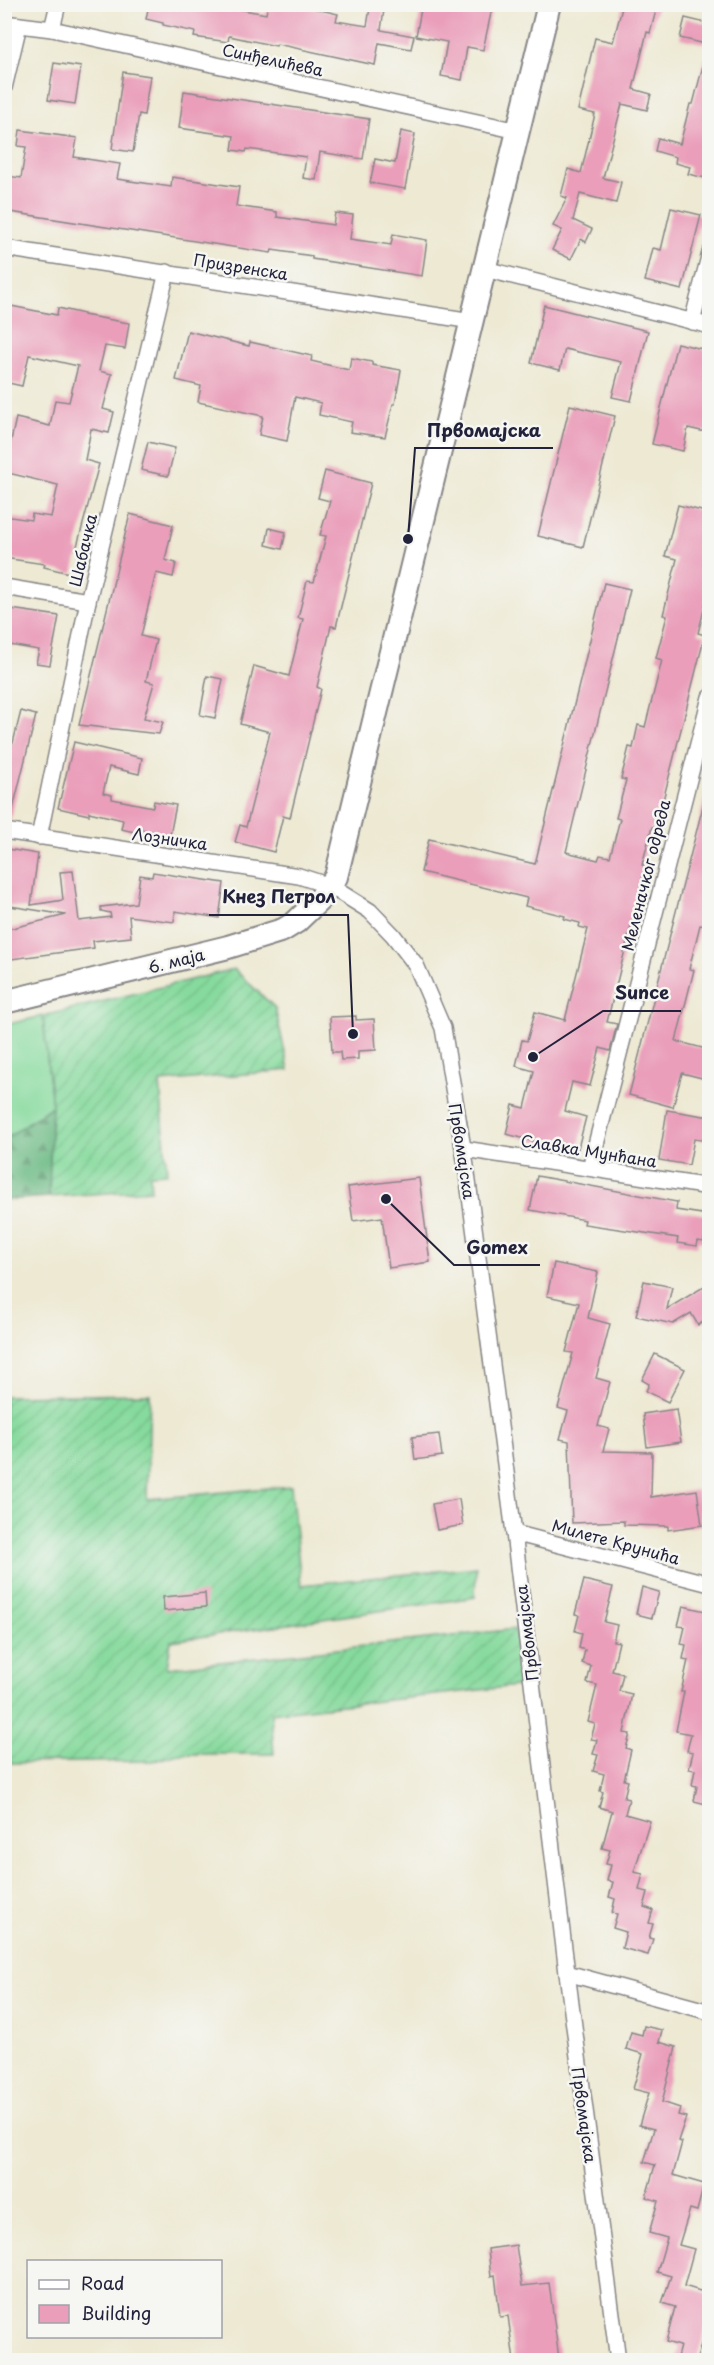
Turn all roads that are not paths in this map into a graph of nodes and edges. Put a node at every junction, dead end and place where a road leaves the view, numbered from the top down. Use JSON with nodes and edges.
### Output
{"nodes":[{"id":1,"x":58,"y":4,"type":"edge"},
{"id":2,"x":549,"y":4,"type":"edge"},
{"id":3,"x":12,"y":24,"type":"edge"},
{"id":4,"x":52,"y":29,"type":"junction"},
{"id":5,"x":4,"y":88,"type":"edge"},
{"id":6,"x":518,"y":131,"type":"junction"},
{"id":7,"x":4,"y":248,"type":"edge"},
{"id":8,"x":710,"y":254,"type":"edge"},
{"id":9,"x":485,"y":269,"type":"junction"},
{"id":10,"x":167,"y":272,"type":"junction"},
{"id":11,"x":472,"y":321,"type":"junction"},
{"id":12,"x":692,"y":322,"type":"junction"},
{"id":13,"x":710,"y":326,"type":"edge"},
{"id":14,"x":4,"y":587,"type":"edge"},
{"id":15,"x":88,"y":601,"type":"junction"},
{"id":16,"x":710,"y":696,"type":"edge"},
{"id":17,"x":4,"y":831,"type":"edge"},
{"id":18,"x":39,"y":837,"type":"junction"},
{"id":19,"x":330,"y":885,"type":"junction"},
{"id":20,"x":4,"y":1002,"type":"edge"},
{"id":21,"x":464,"y":1149,"type":"junction"},
{"id":22,"x":590,"y":1168,"type":"junction"},
{"id":23,"x":710,"y":1187,"type":"edge"},
{"id":24,"x":514,"y":1533,"type":"junction"},
{"id":25,"x":710,"y":1584,"type":"edge"},
{"id":26,"x":567,"y":1973,"type":"junction"},
{"id":27,"x":710,"y":2012,"type":"edge"},
{"id":28,"x":618,"y":2361,"type":"edge"}],
"edges":[{"from":1,"to":4,"type":"street"},
{"from":2,"to":6,"type":"street"},
{"from":3,"to":4,"type":"street","name":"Синђелићева"},
{"from":3,"to":5,"type":"street","name":"Синђелићева"},
{"from":4,"to":6,"type":"street","name":"Синђелићева"},
{"from":6,"to":9,"type":"street"},
{"from":7,"to":10,"type":"street","name":"Призренска"},
{"from":8,"to":12,"type":"street"},
{"from":9,"to":11,"type":"street"},
{"from":9,"to":12,"type":"street"},
{"from":10,"to":11,"type":"street","name":"Призренска"},
{"from":10,"to":15,"type":"street","name":"Шабачка"},
{"from":11,"to":19,"type":"street"},
{"from":12,"to":13,"type":"street"},
{"from":14,"to":15,"type":"street"},
{"from":15,"to":18,"type":"street","name":"Шабачка"},
{"from":16,"to":22,"type":"street","name":"Меленачког одреда"},
{"from":17,"to":18,"type":"street","name":"Лозничка"},
{"from":18,"to":19,"type":"street","name":"Лозничка"},
{"from":19,"to":20,"type":"street","name":"6. маја"},
{"from":19,"to":21,"type":"street","name":"Првомајска"},
{"from":21,"to":22,"type":"street","name":"Славка Мунћана"},
{"from":21,"to":24,"type":"street","name":"Првомајска"},
{"from":22,"to":23,"type":"street","name":"Славка Мунћана"},
{"from":24,"to":25,"type":"street","name":"Милете Крунића"},
{"from":24,"to":26,"type":"street","name":"Првомајска"},
{"from":26,"to":27,"type":"street"},
{"from":26,"to":28,"type":"street","name":"Првомајска"}]}
